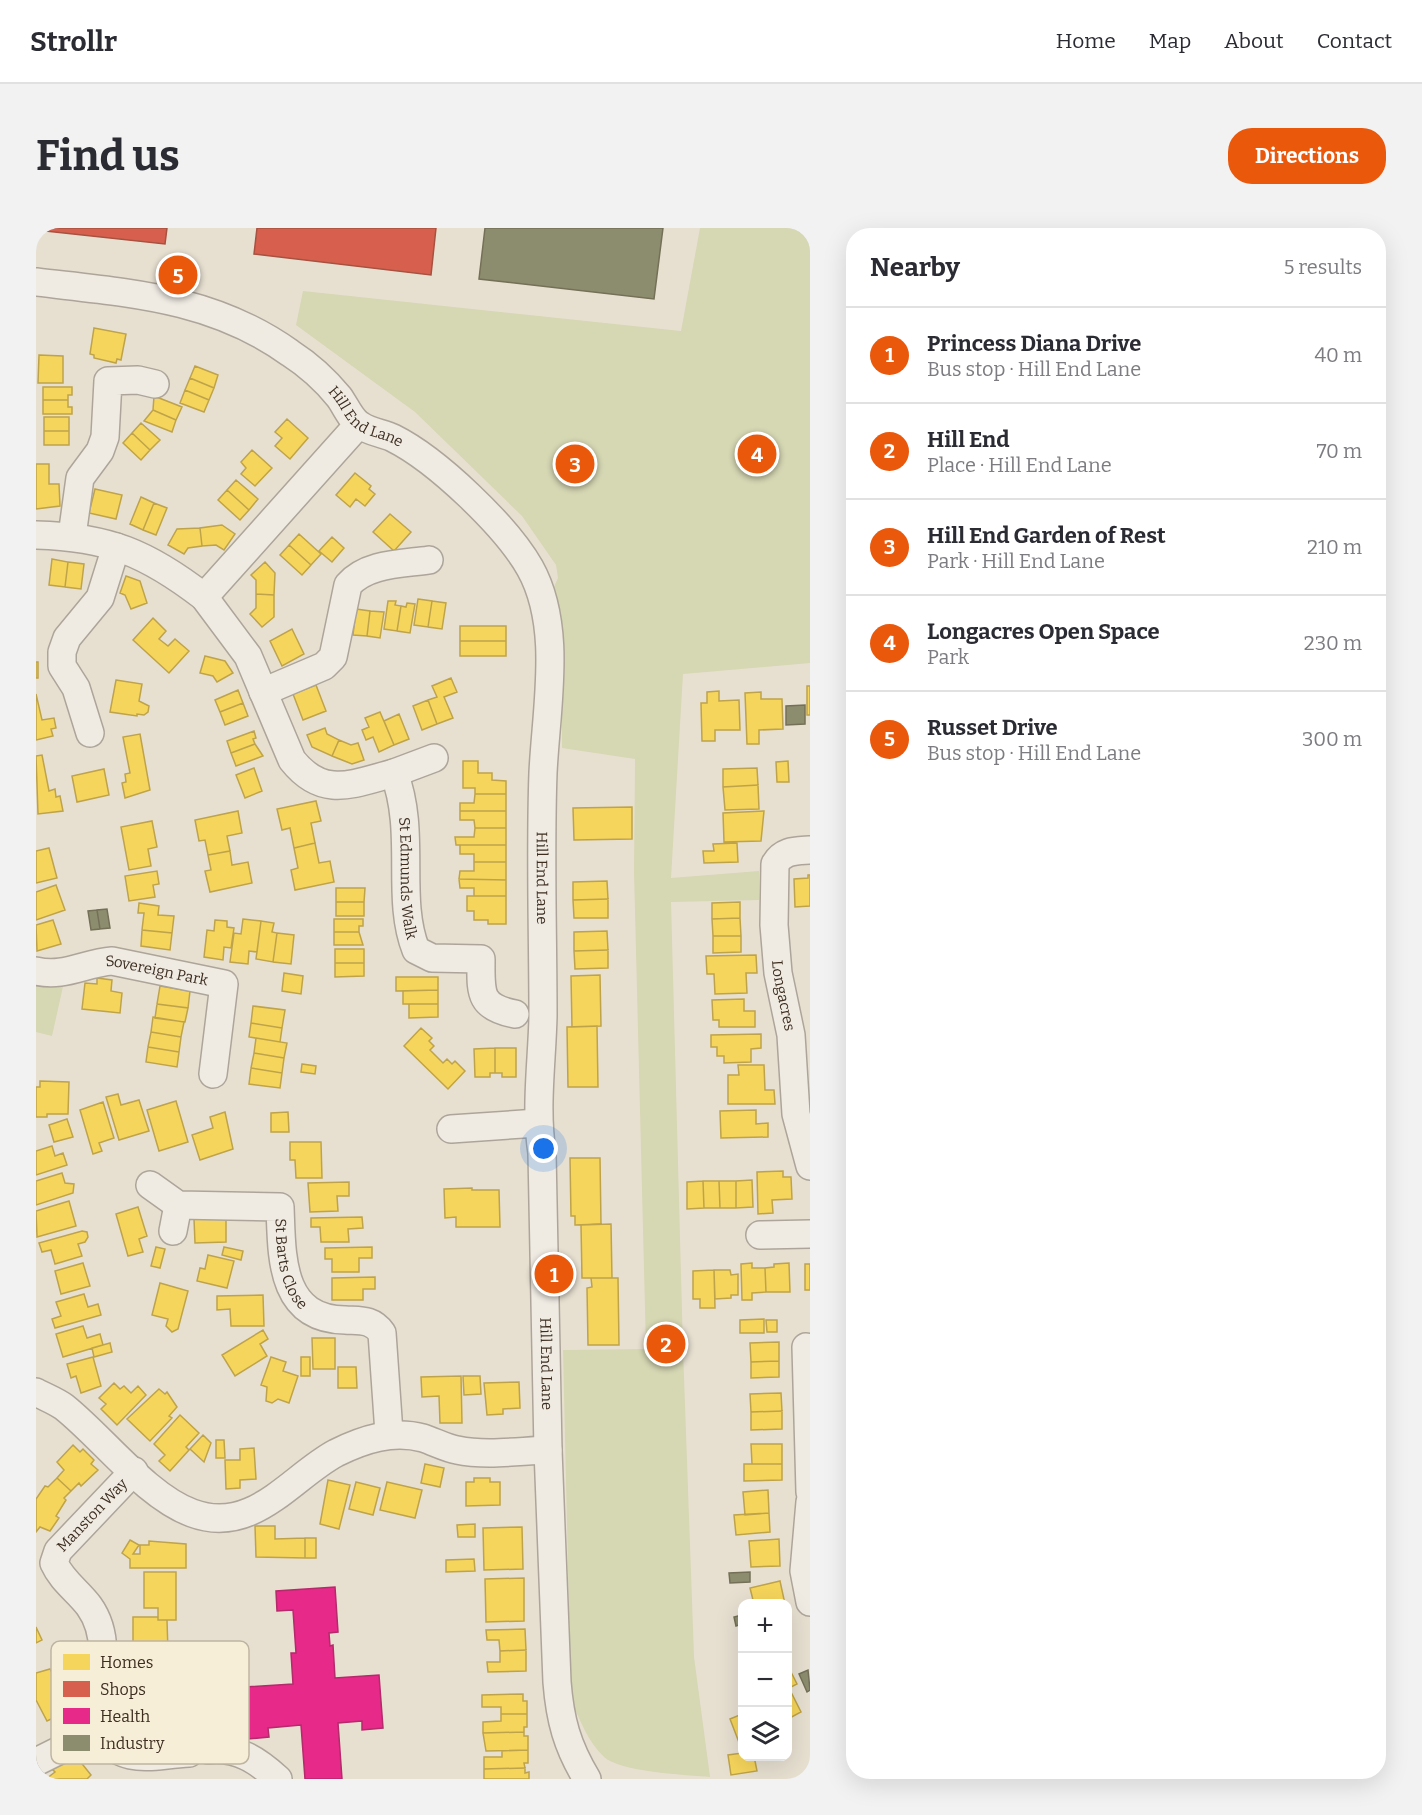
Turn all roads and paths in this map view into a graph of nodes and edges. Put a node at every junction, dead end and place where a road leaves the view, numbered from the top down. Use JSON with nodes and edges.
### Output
{"nodes":[{"id":1,"x":36,"y":282,"type":"edge"},
{"id":2,"x":155,"y":384,"type":"dead end"},
{"id":3,"x":358,"y":425,"type":"junction"},
{"id":4,"x":36,"y":534,"type":"edge"},
{"id":5,"x":72,"y":536,"type":"junction"},
{"id":6,"x":116,"y":546,"type":"junction"},
{"id":7,"x":429,"y":560,"type":"dead end"},
{"id":8,"x":204,"y":597,"type":"junction"},
{"id":9,"x":263,"y":692,"type":"junction"},
{"id":10,"x":90,"y":733,"type":"dead end"},
{"id":11,"x":434,"y":758,"type":"dead end"},
{"id":12,"x":394,"y":773,"type":"junction"},
{"id":13,"x":810,"y":850,"type":"edge"},
{"id":14,"x":36,"y":971,"type":"edge"},
{"id":15,"x":515,"y":1014,"type":"dead end"},
{"id":16,"x":213,"y":1074,"type":"dead end"},
{"id":17,"x":538,"y":1123,"type":"junction"},
{"id":18,"x":451,"y":1129,"type":"dead end"},
{"id":19,"x":810,"y":1166,"type":"edge"},
{"id":20,"x":150,"y":1185,"type":"dead end"},
{"id":21,"x":178,"y":1205,"type":"junction"},
{"id":22,"x":173,"y":1231,"type":"dead end"},
{"id":23,"x":810,"y":1234,"type":"edge"},
{"id":24,"x":760,"y":1235,"type":"dead end"},
{"id":25,"x":806,"y":1347,"type":"dead end"},
{"id":26,"x":36,"y":1392,"type":"edge"},
{"id":27,"x":389,"y":1433,"type":"junction"},
{"id":28,"x":809,"y":1438,"type":"edge"},
{"id":29,"x":548,"y":1450,"type":"junction"},
{"id":30,"x":134,"y":1472,"type":"junction"},
{"id":31,"x":810,"y":1492,"type":"edge"},
{"id":32,"x":810,"y":1502,"type":"edge"},
{"id":33,"x":810,"y":1602,"type":"edge"},
{"id":34,"x":102,"y":1641,"type":"edge"},
{"id":35,"x":51,"y":1754,"type":"edge"},
{"id":36,"x":249,"y":1757,"type":"edge"},
{"id":37,"x":36,"y":1762,"type":"edge"},
{"id":38,"x":278,"y":1779,"type":"edge"},
{"id":39,"x":588,"y":1779,"type":"edge"}],
"edges":[{"from":1,"to":3,"type":"street","name":"Hill End Lane"},
{"from":2,"to":5,"type":"street"},
{"from":3,"to":8,"type":"street"},
{"from":3,"to":17,"type":"street","name":"Hill End Lane"},
{"from":4,"to":5,"type":"street"},
{"from":5,"to":6,"type":"street"},
{"from":6,"to":8,"type":"street"},
{"from":6,"to":10,"type":"street"},
{"from":7,"to":9,"type":"street"},
{"from":8,"to":9,"type":"street"},
{"from":9,"to":12,"type":"street"},
{"from":11,"to":12,"type":"street"},
{"from":12,"to":15,"type":"street","name":"St Edmunds Walk"},
{"from":13,"to":19,"type":"street","name":"Longacres"},
{"from":14,"to":16,"type":"street","name":"Sovereign Park"},
{"from":17,"to":18,"type":"street"},
{"from":17,"to":29,"type":"street","name":"Hill End Lane"},
{"from":20,"to":21,"type":"street"},
{"from":21,"to":22,"type":"street"},
{"from":21,"to":27,"type":"street","name":"St Barts Close"},
{"from":23,"to":24,"type":"street"},
{"from":25,"to":28,"type":"street"},
{"from":26,"to":30,"type":"street"},
{"from":27,"to":29,"type":"street"},
{"from":27,"to":30,"type":"street"},
{"from":28,"to":31,"type":"street"},
{"from":29,"to":39,"type":"street","name":"Hill End Lane"},
{"from":30,"to":34,"type":"street","name":"Manston Way"},
{"from":32,"to":33,"type":"street"},
{"from":35,"to":37,"type":"street"},
{"from":36,"to":38,"type":"street"}]}
